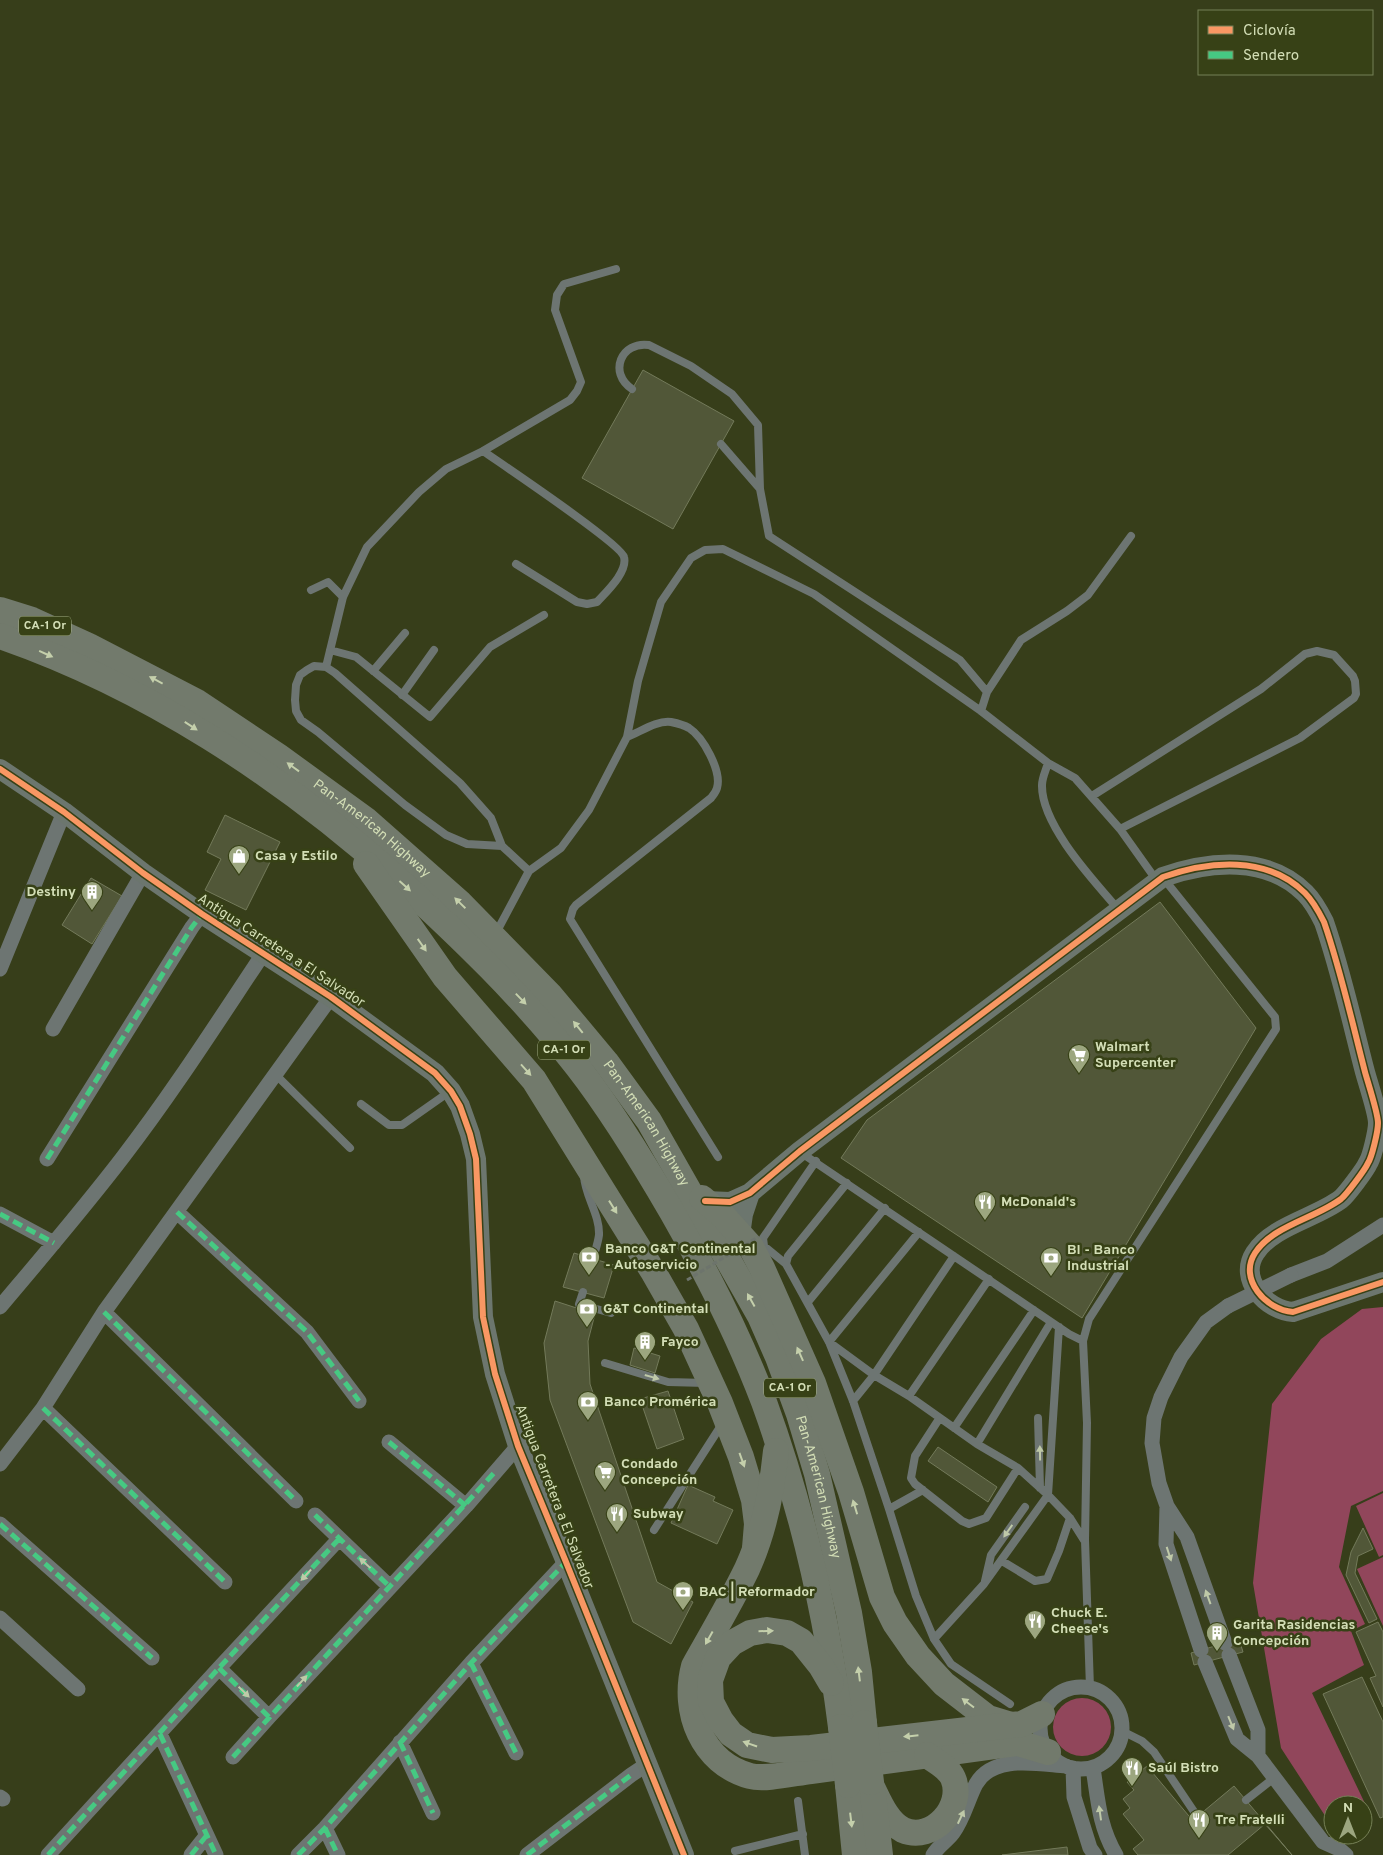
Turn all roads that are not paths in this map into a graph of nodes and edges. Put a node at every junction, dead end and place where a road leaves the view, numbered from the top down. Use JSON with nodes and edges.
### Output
{"nodes":[{"id":1,"x":616,"y":268,"type":"dead end"},
{"id":2,"x":632,"y":389,"type":"dead end"},
{"id":3,"x":721,"y":444,"type":"dead end"},
{"id":4,"x":484,"y":451,"type":"junction"},
{"id":5,"x":760,"y":489,"type":"junction"},
{"id":6,"x":1130,"y":536,"type":"dead end"},
{"id":7,"x":516,"y":564,"type":"dead end"},
{"id":8,"x":311,"y":590,"type":"dead end"},
{"id":9,"x":343,"y":598,"type":"junction"},
{"id":10,"x":0,"y":610,"type":"edge"},
{"id":11,"x":544,"y":615,"type":"dead end"},
{"id":12,"x":405,"y":633,"type":"dead end"},
{"id":13,"x":0,"y":636,"type":"edge"},
{"id":14,"x":330,"y":650,"type":"junction"},
{"id":15,"x":434,"y":650,"type":"dead end"},
{"id":16,"x":326,"y":667,"type":"junction"},
{"id":17,"x":373,"y":671,"type":"junction"},
{"id":18,"x":987,"y":692,"type":"junction"},
{"id":19,"x":402,"y":695,"type":"junction"},
{"id":20,"x":981,"y":711,"type":"junction"},
{"id":21,"x":628,"y":737,"type":"junction"},
{"id":22,"x":1048,"y":763,"type":"junction"},
{"id":23,"x":0,"y":769,"type":"edge"},
{"id":24,"x":1092,"y":796,"type":"junction"},
{"id":25,"x":64,"y":812,"type":"junction"},
{"id":26,"x":1120,"y":829,"type":"junction"},
{"id":27,"x":344,"y":833,"type":"junction"},
{"id":28,"x":502,"y":846,"type":"junction"},
{"id":29,"x":529,"y":871,"type":"junction"},
{"id":30,"x":143,"y":873,"type":"junction"},
{"id":31,"x":1160,"y":880,"type":"junction"},
{"id":32,"x":1119,"y":910,"type":"junction"},
{"id":33,"x":202,"y":914,"type":"junction"},
{"id":34,"x":494,"y":938,"type":"junction"},
{"id":35,"x":263,"y":954,"type":"junction"},
{"id":36,"x":0,"y":969,"type":"edge"},
{"id":37,"x":331,"y":997,"type":"junction"},
{"id":38,"x":53,"y":1029,"type":"dead end"},
{"id":39,"x":276,"y":1075,"type":"junction"},
{"id":40,"x":451,"y":1091,"type":"junction"},
{"id":41,"x":361,"y":1104,"type":"dead end"},
{"id":42,"x":350,"y":1148,"type":"dead end"},
{"id":43,"x":582,"y":1156,"type":"junction"},
{"id":44,"x":808,"y":1156,"type":"junction"},
{"id":45,"x":718,"y":1157,"type":"dead end"},
{"id":46,"x":47,"y":1159,"type":"dead end"},
{"id":47,"x":684,"y":1182,"type":"junction"},
{"id":48,"x":847,"y":1183,"type":"junction"},
{"id":49,"x":750,"y":1193,"type":"junction"},
{"id":50,"x":705,"y":1201,"type":"junction"},
{"id":51,"x":885,"y":1208,"type":"junction"},
{"id":52,"x":177,"y":1212,"type":"junction"},
{"id":53,"x":0,"y":1214,"type":"edge"},
{"id":54,"x":1383,"y":1225,"type":"edge"},
{"id":55,"x":919,"y":1232,"type":"junction"},
{"id":56,"x":749,"y":1236,"type":"junction"},
{"id":57,"x":54,"y":1243,"type":"junction"},
{"id":58,"x":954,"y":1256,"type":"junction"},
{"id":59,"x":593,"y":1259,"type":"dead end"},
{"id":60,"x":786,"y":1264,"type":"junction"},
{"id":61,"x":988,"y":1279,"type":"junction"},
{"id":62,"x":1383,"y":1282,"type":"edge"},
{"id":63,"x":583,"y":1292,"type":"dead end"},
{"id":64,"x":808,"y":1302,"type":"junction"},
{"id":65,"x":0,"y":1307,"type":"edge"},
{"id":66,"x":1034,"y":1310,"type":"junction"},
{"id":67,"x":104,"y":1312,"type":"junction"},
{"id":68,"x":611,"y":1313,"type":"dead end"},
{"id":69,"x":1051,"y":1322,"type":"junction"},
{"id":70,"x":1058,"y":1327,"type":"junction"},
{"id":71,"x":1083,"y":1341,"type":"junction"},
{"id":72,"x":829,"y":1342,"type":"junction"},
{"id":73,"x":605,"y":1363,"type":"dead end"},
{"id":74,"x":874,"y":1375,"type":"junction"},
{"id":75,"x":711,"y":1384,"type":"junction"},
{"id":76,"x":909,"y":1396,"type":"junction"},
{"id":77,"x":359,"y":1401,"type":"dead end"},
{"id":78,"x":854,"y":1401,"type":"junction"},
{"id":79,"x":43,"y":1408,"type":"junction"},
{"id":80,"x":726,"y":1418,"type":"junction"},
{"id":81,"x":940,"y":1418,"type":"junction"},
{"id":82,"x":1038,"y":1418,"type":"dead end"},
{"id":83,"x":954,"y":1428,"type":"junction"},
{"id":84,"x":389,"y":1442,"type":"dead end"},
{"id":85,"x":777,"y":1443,"type":"junction"},
{"id":86,"x":977,"y":1444,"type":"junction"},
{"id":87,"x":518,"y":1446,"type":"junction"},
{"id":88,"x":0,"y":1464,"type":"edge"},
{"id":89,"x":1018,"y":1468,"type":"junction"},
{"id":90,"x":1040,"y":1488,"type":"junction"},
{"id":91,"x":923,"y":1490,"type":"junction"},
{"id":92,"x":1048,"y":1495,"type":"junction"},
{"id":93,"x":296,"y":1501,"type":"dead end"},
{"id":94,"x":466,"y":1506,"type":"junction"},
{"id":95,"x":1167,"y":1506,"type":"junction"},
{"id":96,"x":1025,"y":1507,"type":"dead end"},
{"id":97,"x":889,"y":1509,"type":"junction"},
{"id":98,"x":314,"y":1515,"type":"dead end"},
{"id":99,"x":1070,"y":1518,"type":"junction"},
{"id":100,"x":0,"y":1524,"type":"edge"},
{"id":101,"x":654,"y":1530,"type":"dead end"},
{"id":102,"x":340,"y":1540,"type":"junction"},
{"id":103,"x":1085,"y":1540,"type":"junction"},
{"id":104,"x":867,"y":1544,"type":"junction"},
{"id":105,"x":756,"y":1548,"type":"junction"},
{"id":106,"x":1002,"y":1561,"type":"junction"},
{"id":107,"x":566,"y":1562,"type":"junction"},
{"id":108,"x":225,"y":1582,"type":"dead end"},
{"id":109,"x":984,"y":1584,"type":"junction"},
{"id":110,"x":390,"y":1587,"type":"junction"},
{"id":111,"x":849,"y":1613,"type":"junction"},
{"id":112,"x":0,"y":1618,"type":"edge"},
{"id":113,"x":934,"y":1639,"type":"junction"},
{"id":114,"x":152,"y":1658,"type":"dead end"},
{"id":115,"x":470,"y":1663,"type":"junction"},
{"id":116,"x":219,"y":1668,"type":"junction"},
{"id":117,"x":1241,"y":1686,"type":"junction"},
{"id":118,"x":1090,"y":1688,"type":"junction"},
{"id":119,"x":78,"y":1689,"type":"dead end"},
{"id":120,"x":837,"y":1693,"type":"junction"},
{"id":121,"x":1219,"y":1694,"type":"junction"},
{"id":122,"x":1011,"y":1714,"type":"junction"},
{"id":123,"x":1042,"y":1714,"type":"junction"},
{"id":124,"x":269,"y":1717,"type":"junction"},
{"id":125,"x":852,"y":1725,"type":"junction"},
{"id":126,"x":1122,"y":1731,"type":"junction"},
{"id":127,"x":160,"y":1734,"type":"junction"},
{"id":128,"x":400,"y":1742,"type":"junction"},
{"id":129,"x":516,"y":1753,"type":"dead end"},
{"id":130,"x":927,"y":1755,"type":"junction"},
{"id":131,"x":1258,"y":1756,"type":"junction"},
{"id":132,"x":233,"y":1757,"type":"dead end"},
{"id":133,"x":1062,"y":1762,"type":"junction"},
{"id":134,"x":646,"y":1765,"type":"junction"},
{"id":135,"x":1093,"y":1768,"type":"junction"},
{"id":136,"x":1274,"y":1778,"type":"junction"},
{"id":137,"x":864,"y":1784,"type":"junction"},
{"id":138,"x":1246,"y":1800,"type":"dead end"},
{"id":139,"x":798,"y":1802,"type":"dead end"},
{"id":140,"x":433,"y":1813,"type":"dead end"},
{"id":141,"x":1203,"y":1825,"type":"dead end"},
{"id":142,"x":325,"y":1828,"type":"junction"},
{"id":143,"x":803,"y":1834,"type":"junction"},
{"id":144,"x":207,"y":1836,"type":"junction"},
{"id":145,"x":1323,"y":1849,"type":"edge"},
{"id":146,"x":735,"y":1851,"type":"dead end"},
{"id":147,"x":48,"y":1855,"type":"edge"},
{"id":148,"x":190,"y":1855,"type":"edge"},
{"id":149,"x":216,"y":1855,"type":"edge"},
{"id":150,"x":298,"y":1855,"type":"edge"},
{"id":151,"x":338,"y":1855,"type":"edge"},
{"id":152,"x":527,"y":1855,"type":"edge"},
{"id":153,"x":684,"y":1855,"type":"edge"},
{"id":154,"x":805,"y":1855,"type":"edge"},
{"id":155,"x":856,"y":1855,"type":"edge"},
{"id":156,"x":880,"y":1855,"type":"edge"},
{"id":157,"x":933,"y":1855,"type":"edge"},
{"id":158,"x":1095,"y":1855,"type":"edge"},
{"id":159,"x":1116,"y":1855,"type":"edge"},
{"id":160,"x":1346,"y":1855,"type":"edge"}],
"edges":[{"from":1,"to":4,"type":"lane"},
{"from":2,"to":5,"type":"lane"},
{"from":3,"to":5,"type":"lane"},
{"from":4,"to":7,"type":"lane"},
{"from":4,"to":9,"type":"lane"},
{"from":5,"to":18,"type":"lane"},
{"from":6,"to":18,"type":"lane"},
{"from":8,"to":9,"type":"lane"},
{"from":9,"to":14,"type":"lane"},
{"from":34,"to":10,"type":"highway","name":"Pan-American Highway","number":"CA-1 Or","one_way":true},
{"from":11,"to":19,"type":"lane"},
{"from":12,"to":17,"type":"lane"},
{"from":13,"to":27,"type":"highway","name":"Pan-American Highway","number":"CA-1 Or","one_way":true},
{"from":14,"to":16,"type":"lane"},
{"from":14,"to":17,"type":"lane"},
{"from":15,"to":19,"type":"lane"},
{"from":16,"to":28,"type":"lane"},
{"from":16,"to":28,"type":"lane"},
{"from":17,"to":19,"type":"lane"},
{"from":18,"to":20,"type":"lane"},
{"from":20,"to":21,"type":"lane"},
{"from":20,"to":22,"type":"lane"},
{"from":21,"to":29,"type":"lane"},
{"from":21,"to":45,"type":"lane"},
{"from":22,"to":24,"type":"lane"},
{"from":22,"to":32,"type":"lane"},
{"from":23,"to":25,"type":"street","name":"Antigua Carretera a El Salvador"},
{"from":24,"to":26,"type":"lane"},
{"from":24,"to":26,"type":"lane"},
{"from":25,"to":30,"type":"street","name":"Antigua Carretera a El Salvador"},
{"from":25,"to":36,"type":"street"},
{"from":26,"to":31,"type":"lane"},
{"from":27,"to":43,"type":"highway","one_way":true},
{"from":27,"to":85,"type":"highway","name":"Pan-American Highway","number":"CA-1 Or","one_way":true},
{"from":28,"to":29,"type":"lane"},
{"from":29,"to":34,"type":"lane"},
{"from":30,"to":33,"type":"street","name":"Antigua Carretera a El Salvador"},
{"from":30,"to":38,"type":"street"},
{"from":31,"to":32,"type":"street"},
{"from":31,"to":62,"type":"street"},
{"from":31,"to":71,"type":"lane"},
{"from":32,"to":44,"type":"street"},
{"from":33,"to":35,"type":"street","name":"Antigua Carretera a El Salvador"},
{"from":33,"to":46,"type":"street"},
{"from":47,"to":34,"type":"highway","name":"Pan-American Highway","number":"CA-1 Or","one_way":true},
{"from":35,"to":37,"type":"street","name":"Antigua Carretera a El Salvador"},
{"from":35,"to":57,"type":"street"},
{"from":37,"to":39,"type":"street"},
{"from":37,"to":40,"type":"street","name":"Antigua Carretera a El Salvador"},
{"from":39,"to":42,"type":"lane"},
{"from":39,"to":52,"type":"street"},
{"from":40,"to":41,"type":"lane"},
{"from":40,"to":87,"type":"street","name":"Antigua Carretera a El Salvador"},
{"from":43,"to":59,"type":"lane"},
{"from":43,"to":75,"type":"highway","one_way":true},
{"from":44,"to":48,"type":"lane"},
{"from":44,"to":49,"type":"street"},
{"from":44,"to":60,"type":"lane"},
{"from":47,"to":50,"type":"highway"},
{"from":111,"to":47,"type":"highway","name":"Pan-American Highway","number":"CA-1 Or","one_way":true},
{"from":48,"to":51,"type":"lane"},
{"from":48,"to":60,"type":"lane"},
{"from":49,"to":50,"type":"street"},
{"from":49,"to":56,"type":"street"},
{"from":50,"to":56,"type":"highway"},
{"from":51,"to":55,"type":"lane"},
{"from":51,"to":64,"type":"lane"},
{"from":52,"to":67,"type":"street"},
{"from":52,"to":77,"type":"street"},
{"from":53,"to":57,"type":"street"},
{"from":54,"to":95,"type":"street","bridge":true},
{"from":55,"to":58,"type":"lane"},
{"from":55,"to":72,"type":"lane"},
{"from":104,"to":56,"type":"highway","one_way":true},
{"from":57,"to":65,"type":"street"},
{"from":58,"to":61,"type":"lane"},
{"from":58,"to":74,"type":"lane"},
{"from":60,"to":64,"type":"lane"},
{"from":61,"to":66,"type":"lane"},
{"from":61,"to":76,"type":"lane"},
{"from":63,"to":68,"type":"lane"},
{"from":64,"to":72,"type":"lane"},
{"from":66,"to":69,"type":"lane"},
{"from":66,"to":83,"type":"lane"},
{"from":67,"to":79,"type":"street"},
{"from":67,"to":93,"type":"street"},
{"from":69,"to":70,"type":"lane"},
{"from":69,"to":86,"type":"lane"},
{"from":70,"to":71,"type":"lane"},
{"from":70,"to":92,"type":"lane"},
{"from":71,"to":103,"type":"lane"},
{"from":72,"to":74,"type":"lane"},
{"from":72,"to":78,"type":"lane"},
{"from":73,"to":75,"type":"lane","one_way":true},
{"from":74,"to":76,"type":"lane"},
{"from":74,"to":78,"type":"lane"},
{"from":75,"to":80,"type":"highway"},
{"from":76,"to":81,"type":"lane"},
{"from":78,"to":97,"type":"lane"},
{"from":79,"to":88,"type":"street"},
{"from":79,"to":108,"type":"street"},
{"from":80,"to":101,"type":"lane"},
{"from":80,"to":105,"type":"highway","one_way":true},
{"from":81,"to":83,"type":"lane"},
{"from":81,"to":91,"type":"lane"},
{"from":90,"to":82,"type":"lane","one_way":true},
{"from":83,"to":86,"type":"lane"},
{"from":84,"to":94,"type":"street"},
{"from":85,"to":105,"type":"highway"},
{"from":85,"to":120,"type":"highway","name":"Pan-American Highway","number":"CA-1 Or"},
{"from":86,"to":89,"type":"lane"},
{"from":87,"to":94,"type":"street"},
{"from":87,"to":107,"type":"street","name":"Antigua Carretera a El Salvador"},
{"from":89,"to":90,"type":"lane"},
{"from":89,"to":91,"type":"lane"},
{"from":90,"to":92,"type":"lane"},
{"from":91,"to":97,"type":"lane"},
{"from":92,"to":99,"type":"lane"},
{"from":92,"to":106,"type":"lane"},
{"from":94,"to":110,"type":"street"},
{"from":117,"to":95,"type":"street","one_way":true},
{"from":95,"to":121,"type":"street","one_way":true},
{"from":96,"to":109,"type":"lane","one_way":true},
{"from":97,"to":113,"type":"lane"},
{"from":98,"to":102,"type":"street"},
{"from":99,"to":103,"type":"lane"},
{"from":99,"to":106,"type":"lane"},
{"from":100,"to":114,"type":"street"},
{"from":110,"to":102,"type":"street","one_way":true},
{"from":102,"to":116,"type":"street","one_way":true},
{"from":103,"to":118,"type":"lane"},
{"from":104,"to":111,"type":"highway"},
{"from":122,"to":104,"type":"highway","one_way":true},
{"from":105,"to":130,"type":"highway","one_way":true},
{"from":106,"to":109,"type":"lane"},
{"from":107,"to":115,"type":"street"},
{"from":107,"to":134,"type":"street","name":"Antigua Carretera a El Salvador"},
{"from":109,"to":113,"type":"lane"},
{"from":124,"to":110,"type":"street","one_way":true},
{"from":125,"to":111,"type":"highway","name":"Pan-American Highway","number":"CA-1 Or","one_way":true},
{"from":112,"to":119,"type":"street"},
{"from":113,"to":122,"type":"lane"},
{"from":115,"to":128,"type":"street"},
{"from":115,"to":129,"type":"street"},
{"from":116,"to":124,"type":"street","one_way":true},
{"from":116,"to":127,"type":"street"},
{"from":117,"to":121,"type":"street"},
{"from":117,"to":131,"type":"street"},
{"from":118,"to":123,"type":"street"},
{"from":118,"to":126,"type":"street"},
{"from":122,"to":120,"type":"highway","one_way":true},
{"from":120,"to":125,"type":"highway","name":"Pan-American Highway","number":"CA-1 Or"},
{"from":121,"to":131,"type":"street","one_way":true},
{"from":122,"to":123,"type":"highway"},
{"from":123,"to":133,"type":"street"},
{"from":124,"to":132,"type":"street"},
{"from":125,"to":137,"type":"highway","name":"Pan-American Highway","number":"CA-1 Or","bridge":true},
{"from":126,"to":135,"type":"street"},
{"from":126,"to":141,"type":"lane"},
{"from":127,"to":144,"type":"street"},
{"from":127,"to":147,"type":"street"},
{"from":128,"to":140,"type":"street"},
{"from":128,"to":142,"type":"street"},
{"from":130,"to":133,"type":"highway"},
{"from":130,"to":137,"type":"highway"},
{"from":131,"to":136,"type":"street"},
{"from":133,"to":135,"type":"street"},
{"from":157,"to":133,"type":"street","one_way":true},
{"from":133,"to":158,"type":"street"},
{"from":134,"to":152,"type":"street"},
{"from":134,"to":153,"type":"street","name":"Antigua Carretera a El Salvador"},
{"from":159,"to":135,"type":"street","one_way":true},
{"from":136,"to":138,"type":"lane"},
{"from":136,"to":145,"type":"street"},
{"from":137,"to":155,"type":"highway","name":"Pan-American Highway","number":"CA-1 Or","one_way":true},
{"from":137,"to":156,"type":"highway","name":"Pan-American Highway","number":"CA-1 Or"},
{"from":139,"to":143,"type":"lane"},
{"from":142,"to":150,"type":"street"},
{"from":142,"to":151,"type":"street"},
{"from":143,"to":146,"type":"lane"},
{"from":143,"to":154,"type":"lane"},
{"from":144,"to":148,"type":"street"},
{"from":144,"to":149,"type":"street"},
{"from":145,"to":160,"type":"street"}]}
